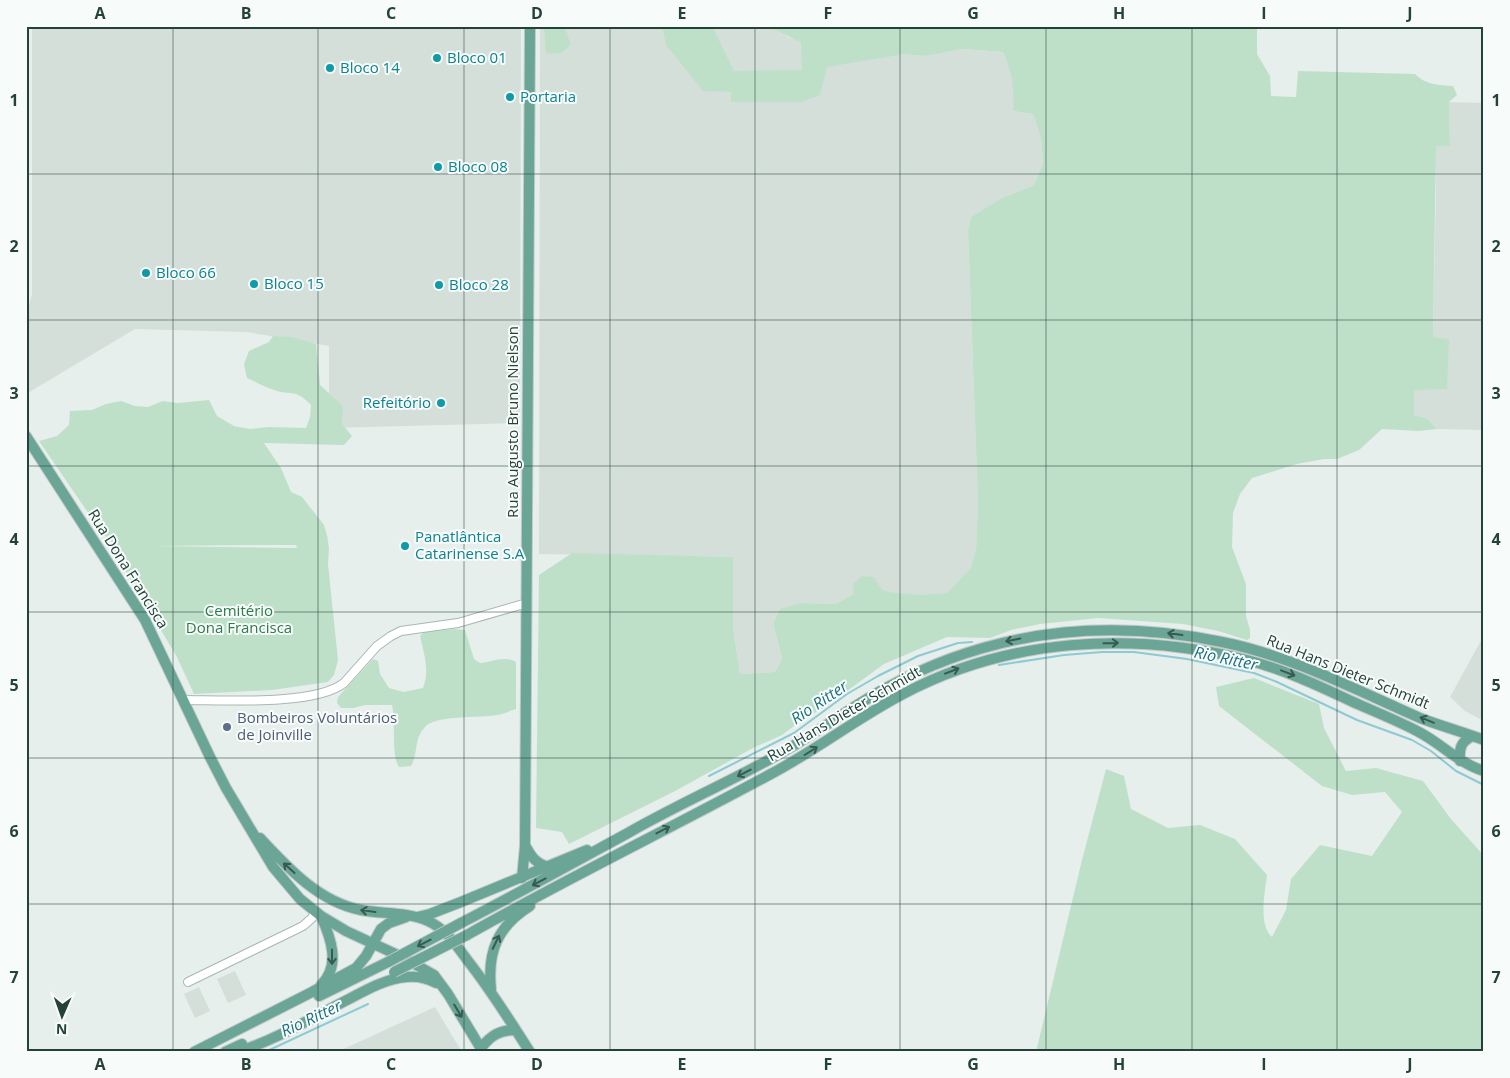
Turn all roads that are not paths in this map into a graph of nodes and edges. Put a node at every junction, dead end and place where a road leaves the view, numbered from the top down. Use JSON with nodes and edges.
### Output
{"nodes":[{"id":1,"x":530,"y":26,"type":"edge"},
{"id":2,"x":26,"y":436,"type":"edge"},
{"id":3,"x":527,"y":603,"type":"junction"},
{"id":4,"x":182,"y":700,"type":"junction"},
{"id":5,"x":1473,"y":736,"type":"junction"},
{"id":6,"x":1484,"y":740,"type":"edge"},
{"id":7,"x":1460,"y":761,"type":"junction"},
{"id":8,"x":1484,"y":772,"type":"edge"},
{"id":9,"x":251,"y":828,"type":"junction"},
{"id":10,"x":629,"y":832,"type":"junction"},
{"id":11,"x":634,"y":844,"type":"junction"},
{"id":12,"x":525,"y":846,"type":"junction"},
{"id":13,"x":548,"y":867,"type":"junction"},
{"id":14,"x":522,"y":878,"type":"junction"},
{"id":15,"x":328,"y":897,"type":"junction"},
{"id":16,"x":318,"y":914,"type":"junction"},
{"id":17,"x":413,"y":917,"type":"junction"},
{"id":18,"x":374,"y":944,"type":"junction"},
{"id":19,"x":188,"y":982,"type":"dead end"},
{"id":20,"x":444,"y":988,"type":"junction"},
{"id":21,"x":491,"y":990,"type":"junction"},
{"id":22,"x":312,"y":992,"type":"junction"},
{"id":23,"x":516,"y":1030,"type":"junction"},
{"id":24,"x":482,"y":1050,"type":"edge"},
{"id":25,"x":194,"y":1052,"type":"edge"},
{"id":26,"x":203,"y":1052,"type":"edge"},
{"id":27,"x":225,"y":1052,"type":"edge"},
{"id":28,"x":237,"y":1052,"type":"edge"},
{"id":29,"x":530,"y":1052,"type":"edge"}],
"edges":[{"from":1,"to":3,"type":"main road","name":"Rua Augusto Bruno Nielson"},
{"from":2,"to":4,"type":"main road","name":"Rua Dona Francisca"},
{"from":3,"to":4,"type":"street"},
{"from":3,"to":12,"type":"main road","name":"Rua Augusto Bruno Nielson"},
{"from":4,"to":9,"type":"main road","name":"Rua Dona Francisca"},
{"from":5,"to":6,"type":"main road","name":"Rua Hans Dieter Schmidt"},
{"from":5,"to":7,"type":"main road"},
{"from":5,"to":10,"type":"main road","name":"Rua Hans Dieter Schmidt","one_way":true},
{"from":7,"to":8,"type":"main road","name":"Rua Hans Dieter Schmidt"},
{"from":11,"to":7,"type":"main road","name":"Rua Hans Dieter Schmidt","one_way":true},
{"from":15,"to":9,"type":"main road","name":"Rua Dona Francisca","one_way":true},
{"from":9,"to":16,"type":"main road","name":"Rua Dona Francisca"},
{"from":10,"to":13,"type":"main road"},
{"from":10,"to":26,"type":"main road","name":"Rua Hans Dieter Schmidt","one_way":true,"bridge":true},
{"from":21,"to":11,"type":"main road","one_way":true},
{"from":11,"to":27,"type":"main road","name":"Rua Hans Dieter Schmidt","bridge":true},
{"from":12,"to":13,"type":"main road"},
{"from":12,"to":14,"type":"main road","name":"Rua Augusto Bruno Nielson"},
{"from":13,"to":14,"type":"main road"},
{"from":14,"to":17,"type":"main road"},
{"from":15,"to":16,"type":"main road"},
{"from":17,"to":15,"type":"main road","name":"Rua Dona Francisca","one_way":true},
{"from":16,"to":18,"type":"main road","name":"Rua Dona Francisca"},
{"from":16,"to":19,"type":"street"},
{"from":16,"to":22,"type":"main road","one_way":true},
{"from":17,"to":18,"type":"main road"},
{"from":17,"to":21,"type":"main road","name":"Rua Dona Francisca"},
{"from":18,"to":20,"type":"main road","name":"Rua Dona Francisca"},
{"from":18,"to":22,"type":"main road"},
{"from":20,"to":24,"type":"main road","name":"Rua Dona Francisca","one_way":true},
{"from":20,"to":28,"type":"main road"},
{"from":21,"to":23,"type":"main road","name":"Rua Dona Francisca"},
{"from":22,"to":25,"type":"main road"},
{"from":23,"to":24,"type":"main road"},
{"from":23,"to":29,"type":"main road","name":"Rua Dona Francisca"}]}
